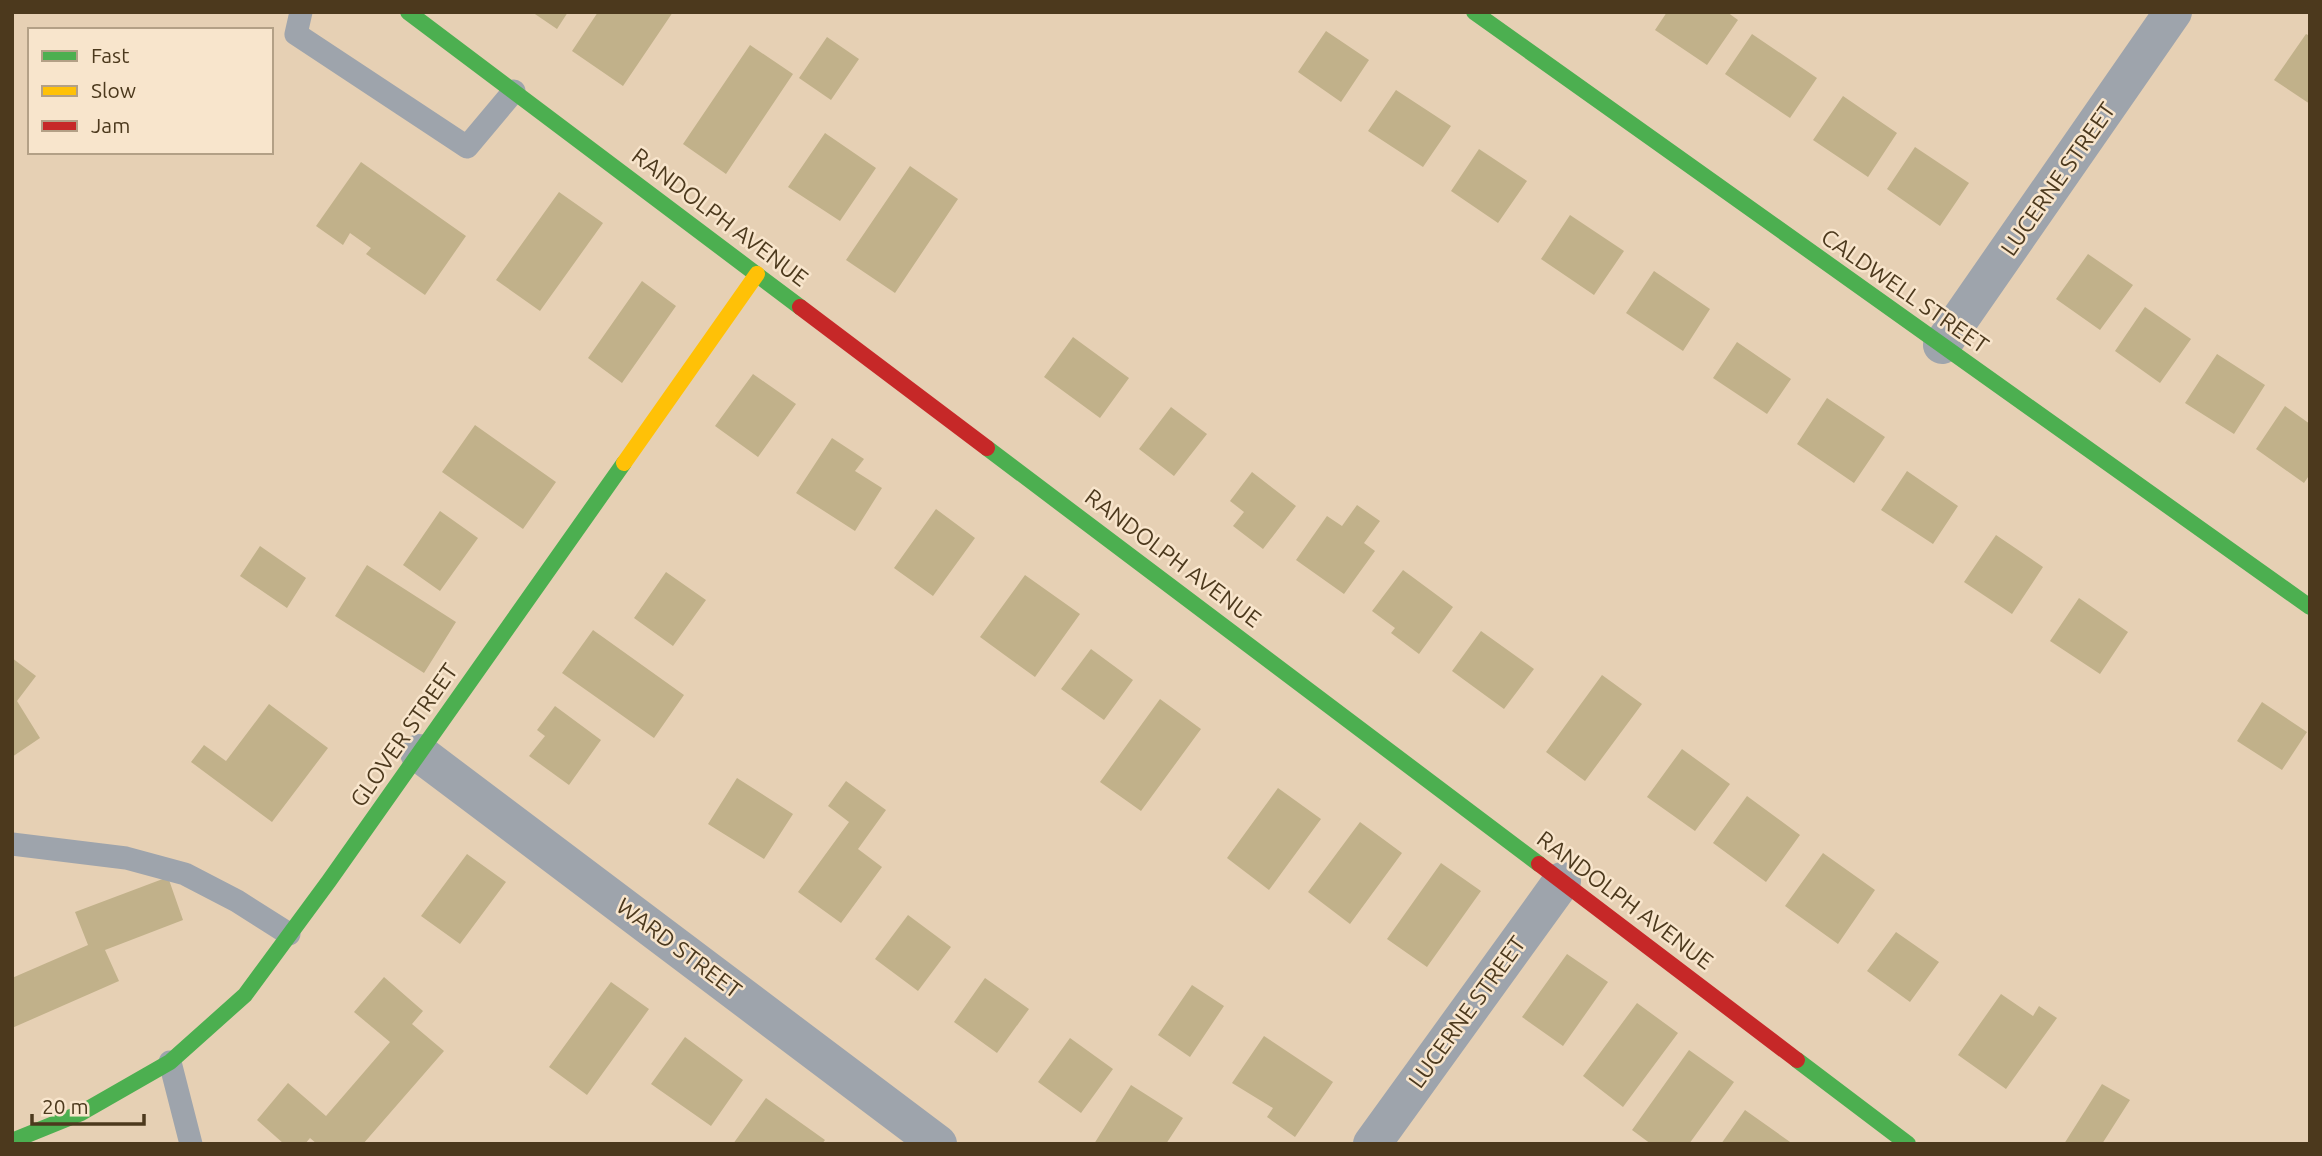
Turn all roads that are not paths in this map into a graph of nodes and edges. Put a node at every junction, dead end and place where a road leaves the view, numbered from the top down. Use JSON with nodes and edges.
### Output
{"nodes":[{"id":1,"x":301,"y":12,"type":"edge"},
{"id":2,"x":408,"y":12,"type":"edge"},
{"id":3,"x":1474,"y":12,"type":"edge"},
{"id":4,"x":2173,"y":12,"type":"edge"},
{"id":5,"x":514,"y":91,"type":"junction"},
{"id":6,"x":757,"y":274,"type":"junction"},
{"id":7,"x":1942,"y":345,"type":"junction"},
{"id":8,"x":2310,"y":607,"type":"edge"},
{"id":9,"x":419,"y":753,"type":"junction"},
{"id":10,"x":12,"y":844,"type":"edge"},
{"id":11,"x":1562,"y":881,"type":"junction"},
{"id":12,"x":289,"y":934,"type":"junction"},
{"id":13,"x":170,"y":1062,"type":"junction"},
{"id":14,"x":12,"y":1141,"type":"edge"},
{"id":15,"x":191,"y":1144,"type":"edge"},
{"id":16,"x":939,"y":1144,"type":"edge"},
{"id":17,"x":1373,"y":1144,"type":"edge"},
{"id":18,"x":1908,"y":1144,"type":"edge"}],
"edges":[{"from":1,"to":5,"type":"lane"},
{"from":2,"to":5,"type":"street","name":"RANDOLPH AVENUE"},
{"from":3,"to":7,"type":"street","name":"CALDWELL STREET"},
{"from":4,"to":7,"type":"street","name":"LUCERNE STREET"},
{"from":5,"to":6,"type":"street","name":"RANDOLPH AVENUE"},
{"from":6,"to":9,"type":"street","name":"GLOVER STREET"},
{"from":6,"to":11,"type":"street","name":"RANDOLPH AVENUE"},
{"from":7,"to":8,"type":"street","name":"CALDWELL STREET"},
{"from":9,"to":12,"type":"street","name":"GLOVER STREET"},
{"from":9,"to":16,"type":"street","name":"WARD STREET"},
{"from":10,"to":12,"type":"lane"},
{"from":11,"to":17,"type":"street","name":"LUCERNE STREET"},
{"from":11,"to":18,"type":"street","name":"RANDOLPH AVENUE"},
{"from":12,"to":13,"type":"street","name":"GLOVER STREET"},
{"from":13,"to":14,"type":"street","name":"GLOVER STREET"},
{"from":13,"to":15,"type":"lane"}]}
